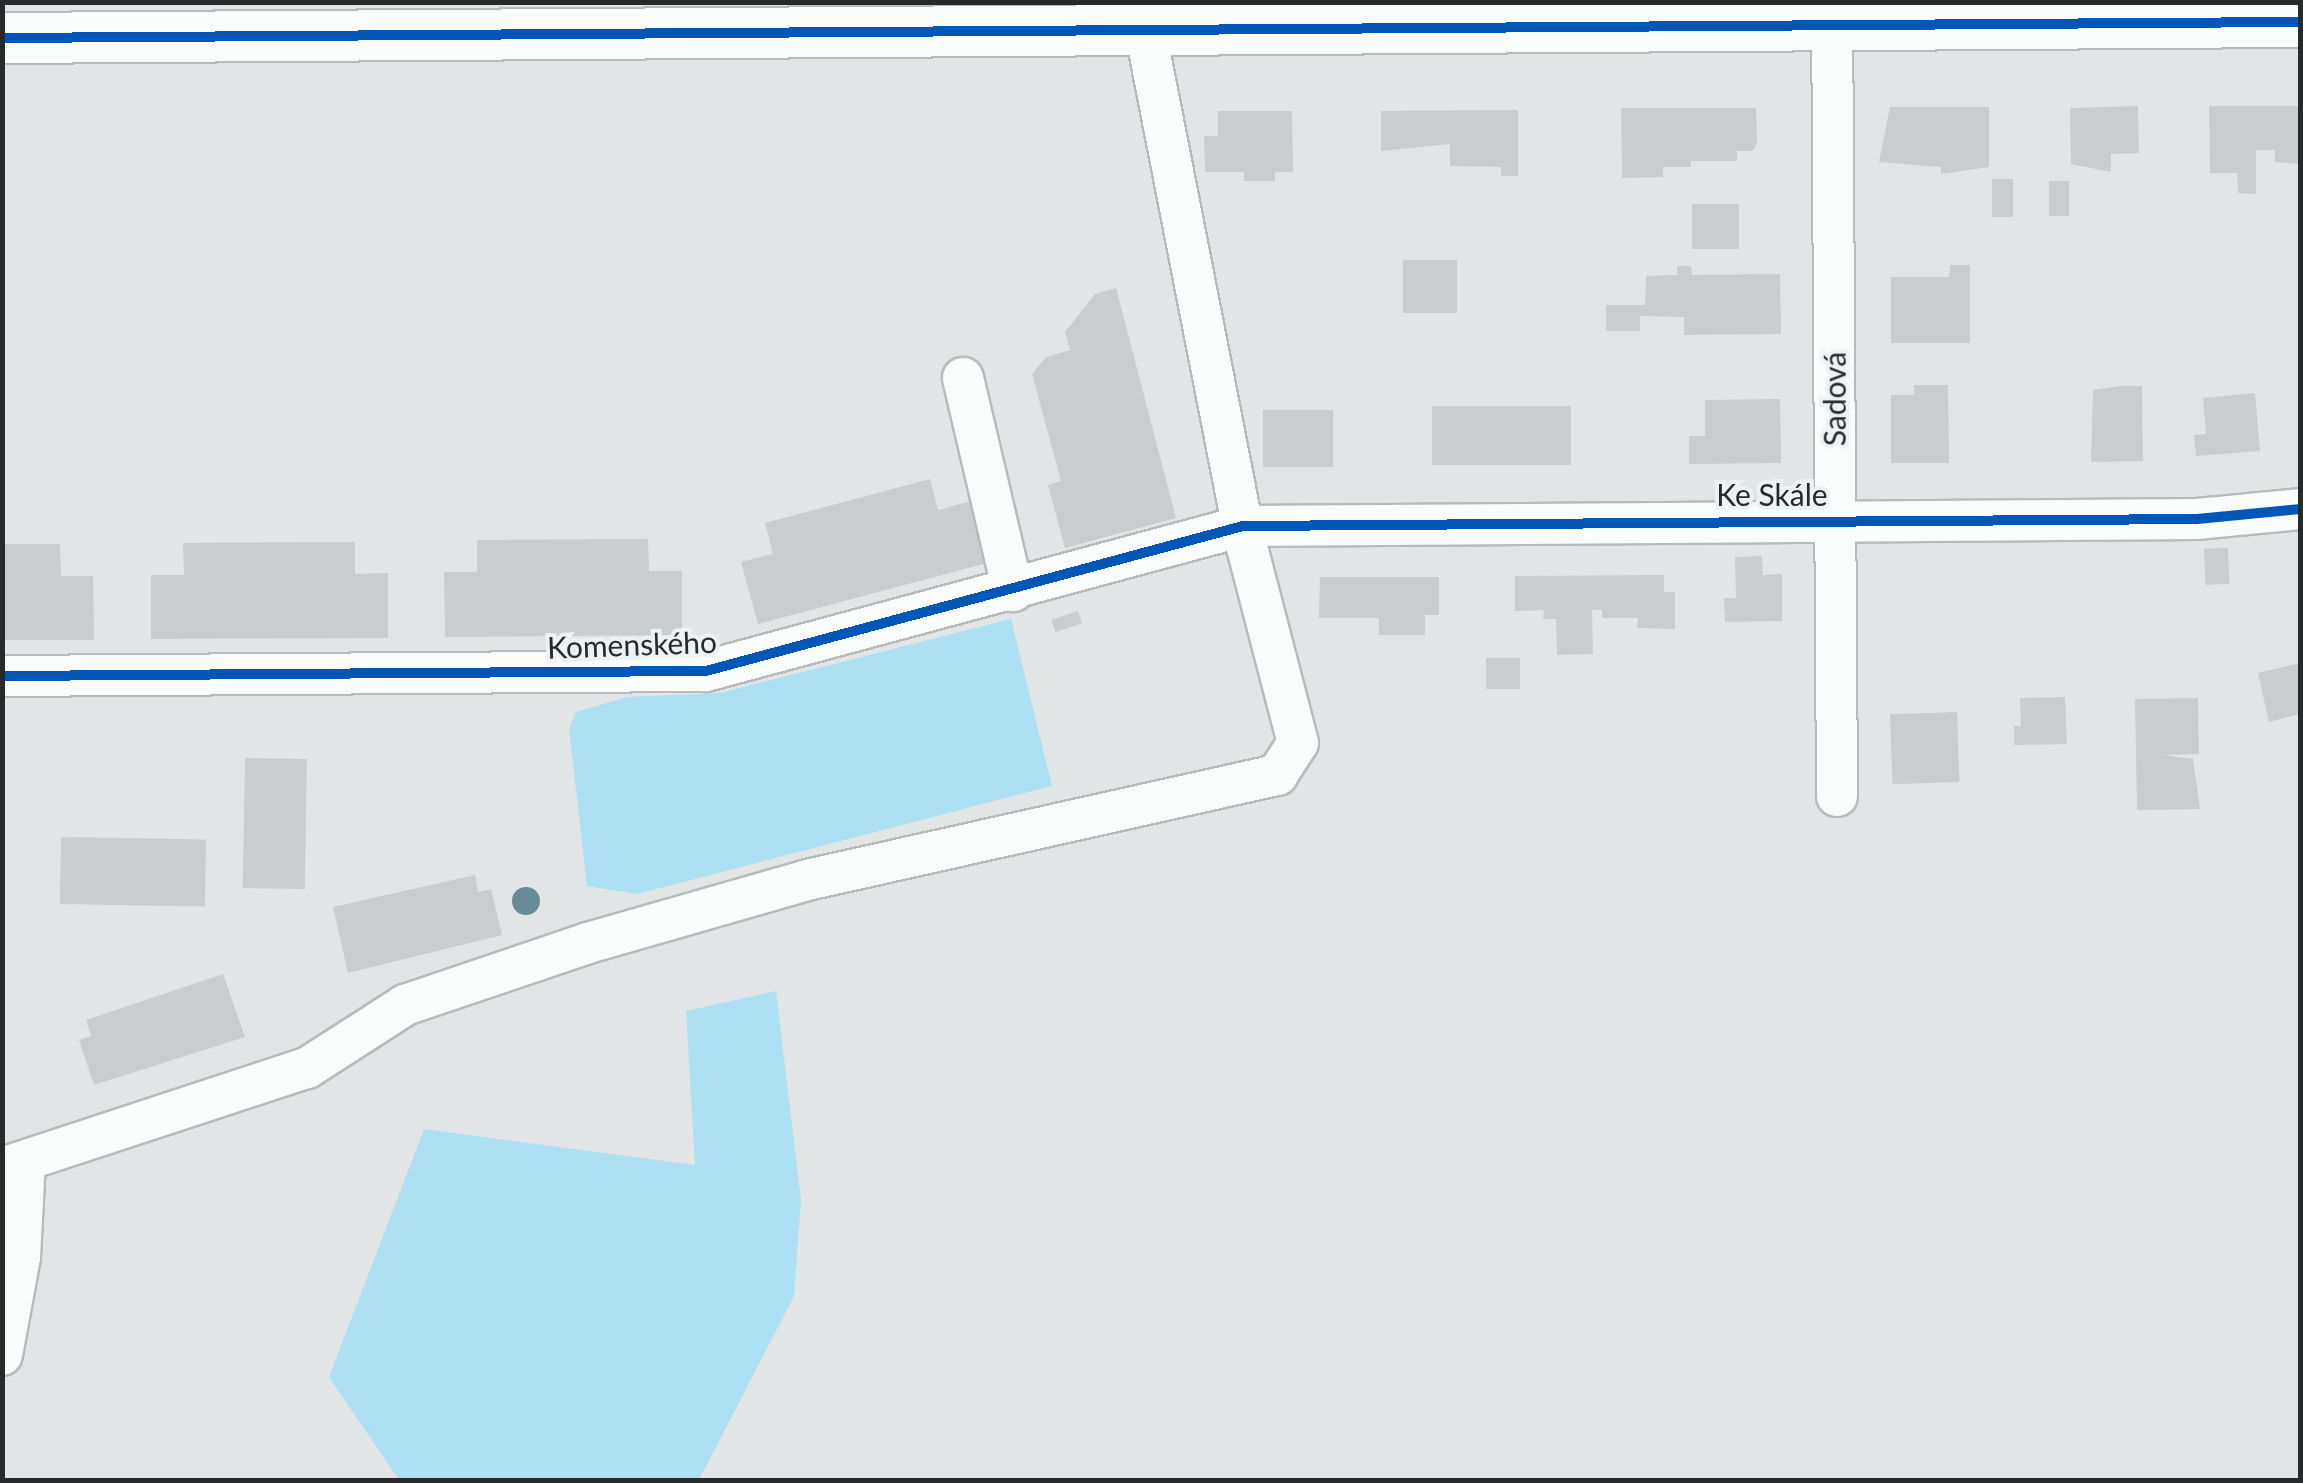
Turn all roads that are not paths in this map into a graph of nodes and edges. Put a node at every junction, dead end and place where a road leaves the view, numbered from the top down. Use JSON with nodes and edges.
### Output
{"nodes":[{"id":1,"x":1831,"y":13,"type":"edge"},
{"id":2,"x":2300,"y":22,"type":"edge"},
{"id":3,"x":1145,"y":28,"type":"junction"},
{"id":4,"x":2,"y":38,"type":"edge"},
{"id":5,"x":963,"y":378,"type":"dead end"},
{"id":6,"x":2300,"y":508,"type":"edge"},
{"id":7,"x":1836,"y":519,"type":"junction"},
{"id":8,"x":1243,"y":526,"type":"junction"},
{"id":9,"x":1013,"y":590,"type":"junction"},
{"id":10,"x":2,"y":676,"type":"edge"},
{"id":11,"x":1837,"y":796,"type":"dead end"},
{"id":12,"x":14,"y":1164,"type":"edge"},
{"id":13,"x":2,"y":1354,"type":"edge"}],
"edges":[{"from":1,"to":2,"type":"street"},
{"from":1,"to":3,"type":"street"},
{"from":1,"to":7,"type":"street","name":"Sadová"},
{"from":3,"to":4,"type":"street"},
{"from":3,"to":8,"type":"street"},
{"from":5,"to":9,"type":"street"},
{"from":6,"to":7,"type":"street","name":"Ke Skále"},
{"from":7,"to":8,"type":"street","name":"Ke Skále"},
{"from":7,"to":11,"type":"street","name":"Sadová"},
{"from":8,"to":9,"type":"street","name":"Komenského"},
{"from":8,"to":12,"type":"street"},
{"from":9,"to":10,"type":"street","name":"Komenského"},
{"from":12,"to":13,"type":"street"}]}
